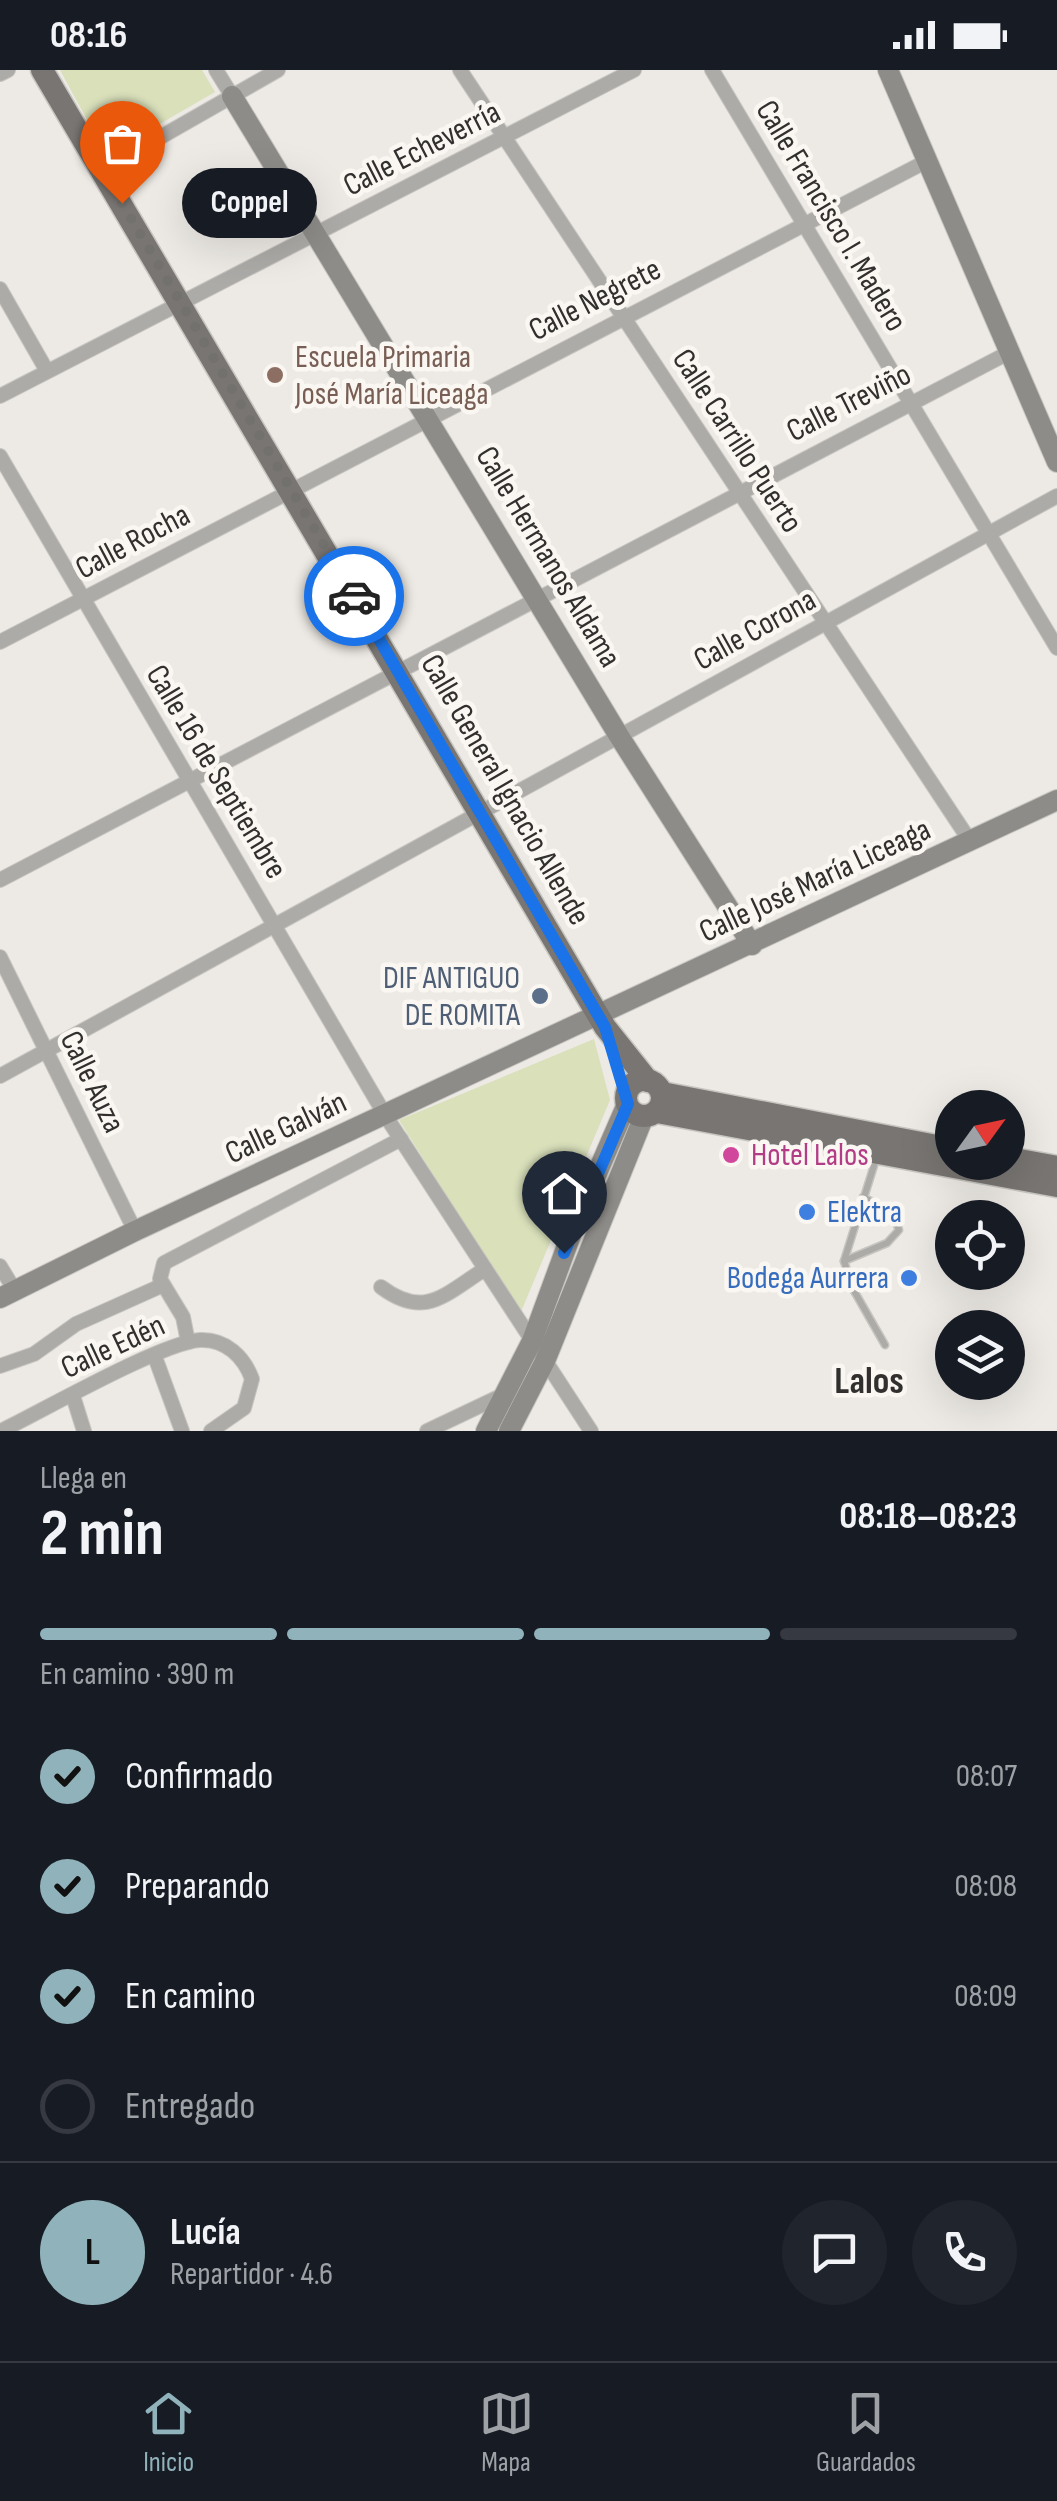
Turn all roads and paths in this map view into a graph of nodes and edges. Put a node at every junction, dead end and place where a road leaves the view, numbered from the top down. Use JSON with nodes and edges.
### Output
{"nodes":[{"id":1,"x":8,"y":70,"type":"edge"},
{"id":2,"x":42,"y":70,"type":"edge"},
{"id":3,"x":216,"y":70,"type":"edge"},
{"id":4,"x":278,"y":70,"type":"edge"},
{"id":5,"x":460,"y":70,"type":"edge"},
{"id":6,"x":634,"y":70,"type":"edge"},
{"id":7,"x":712,"y":70,"type":"edge"},
{"id":8,"x":888,"y":70,"type":"edge"},
{"id":9,"x":0,"y":74,"type":"edge"},
{"id":10,"x":232,"y":96,"type":"junction"},
{"id":11,"x":505,"y":138,"type":"junction"},
{"id":12,"x":924,"y":162,"type":"junction"},
{"id":13,"x":103,"y":170,"type":"junction"},
{"id":14,"x":805,"y":224,"type":"junction"},
{"id":15,"x":317,"y":235,"type":"junction"},
{"id":16,"x":0,"y":288,"type":"edge"},
{"id":17,"x":180,"y":300,"type":"junction"},
{"id":18,"x":624,"y":315,"type":"junction"},
{"id":19,"x":1008,"y":352,"type":"junction"},
{"id":20,"x":47,"y":372,"type":"junction"},
{"id":21,"x":0,"y":396,"type":"edge"},
{"id":22,"x":910,"y":402,"type":"junction"},
{"id":23,"x":430,"y":417,"type":"junction"},
{"id":24,"x":0,"y":456,"type":"edge"},
{"id":25,"x":1057,"y":462,"type":"edge"},
{"id":26,"x":292,"y":490,"type":"junction"},
{"id":27,"x":737,"y":492,"type":"junction"},
{"id":28,"x":1057,"y":496,"type":"edge"},
{"id":29,"x":989,"y":534,"type":"junction"},
{"id":30,"x":538,"y":597,"type":"junction"},
{"id":31,"x":82,"y":599,"type":"junction"},
{"id":32,"x":824,"y":624,"type":"junction"},
{"id":33,"x":0,"y":642,"type":"edge"},
{"id":34,"x":1057,"y":648,"type":"edge"},
{"id":35,"x":398,"y":671,"type":"junction"},
{"id":36,"x":619,"y":736,"type":"junction"},
{"id":37,"x":192,"y":783,"type":"junction"},
{"id":38,"x":1057,"y":800,"type":"edge"},
{"id":39,"x":479,"y":812,"type":"junction"},
{"id":40,"x":970,"y":841,"type":"junction"},
{"id":41,"x":0,"y":880,"type":"edge"},
{"id":42,"x":274,"y":924,"type":"junction"},
{"id":43,"x":752,"y":945,"type":"junction"},
{"id":44,"x":0,"y":957,"type":"edge"},
{"id":45,"x":602,"y":1021,"type":"junction"},
{"id":46,"x":46,"y":1050,"type":"junction"},
{"id":47,"x":0,"y":1076,"type":"edge"},
{"id":48,"x":644,"y":1101,"type":"junction"},
{"id":49,"x":385,"y":1115,"type":"junction"},
{"id":50,"x":401,"y":1138,"type":"junction"},
{"id":51,"x":880,"y":1145,"type":"junction"},
{"id":52,"x":935,"y":1148,"type":"edge"},
{"id":53,"x":1025,"y":1161,"type":"edge"},
{"id":54,"x":1057,"y":1167,"type":"edge"},
{"id":55,"x":1057,"y":1186,"type":"edge"},
{"id":56,"x":863,"y":1197,"type":"junction"},
{"id":57,"x":134,"y":1231,"type":"junction"},
{"id":58,"x":844,"y":1261,"type":"junction"},
{"id":59,"x":0,"y":1266,"type":"edge"},
{"id":60,"x":485,"y":1269,"type":"junction"},
{"id":61,"x":163,"y":1285,"type":"junction"},
{"id":62,"x":382,"y":1287,"type":"dead end"},
{"id":63,"x":8,"y":1294,"type":"edge"},
{"id":64,"x":532,"y":1341,"type":"junction"},
{"id":65,"x":188,"y":1342,"type":"junction"},
{"id":66,"x":885,"y":1344,"type":"dead end"},
{"id":67,"x":155,"y":1356,"type":"junction"},
{"id":68,"x":545,"y":1360,"type":"junction"},
{"id":69,"x":0,"y":1366,"type":"edge"},
{"id":70,"x":505,"y":1394,"type":"junction"},
{"id":71,"x":73,"y":1396,"type":"junction"},
{"id":72,"x":1,"y":1431,"type":"edge"},
{"id":73,"x":84,"y":1431,"type":"edge"},
{"id":74,"x":182,"y":1431,"type":"edge"},
{"id":75,"x":212,"y":1431,"type":"edge"},
{"id":76,"x":427,"y":1431,"type":"edge"},
{"id":77,"x":486,"y":1431,"type":"edge"},
{"id":78,"x":509,"y":1431,"type":"edge"},
{"id":79,"x":590,"y":1431,"type":"edge"}],
"edges":[{"from":1,"to":9,"type":"street"},
{"from":2,"to":13,"type":"main road","name":"Calle General Ignacio Allende"},
{"from":3,"to":10,"type":"street"},
{"from":4,"to":10,"type":"street"},
{"from":5,"to":11,"type":"street","name":"Calle Carrillo Puerto"},
{"from":6,"to":11,"type":"street","name":"Calle Echeverría"},
{"from":7,"to":14,"type":"street","name":"Calle Francisco I. Madero"},
{"from":8,"to":12,"type":"street"},
{"from":10,"to":13,"type":"street"},
{"from":10,"to":15,"type":"street","name":"Calle Hermanos Aldama"},
{"from":11,"to":15,"type":"street","name":"Calle Echeverría"},
{"from":11,"to":18,"type":"street","name":"Calle Carrillo Puerto"},
{"from":12,"to":14,"type":"street","name":"Calle Negrete"},
{"from":12,"to":19,"type":"street"},
{"from":13,"to":17,"type":"main road","name":"Calle General Ignacio Allende"},
{"from":14,"to":18,"type":"street","name":"Calle Negrete"},
{"from":14,"to":22,"type":"street","name":"Calle Francisco I. Madero"},
{"from":15,"to":17,"type":"street","name":"Calle Echeverría"},
{"from":15,"to":23,"type":"street","name":"Calle Hermanos Aldama"},
{"from":16,"to":20,"type":"street"},
{"from":17,"to":20,"type":"street","name":"Calle Echeverría"},
{"from":17,"to":26,"type":"main road","name":"Calle General Ignacio Allende"},
{"from":18,"to":23,"type":"street","name":"Calle Negrete"},
{"from":18,"to":27,"type":"street","name":"Calle Carrillo Puerto"},
{"from":19,"to":22,"type":"street","name":"Calle Treviño"},
{"from":19,"to":25,"type":"street"},
{"from":20,"to":21,"type":"street","name":"Calle Echeverría"},
{"from":22,"to":27,"type":"street","name":"Calle Treviño"},
{"from":22,"to":29,"type":"street","name":"Calle Francisco I. Madero"},
{"from":23,"to":26,"type":"street","name":"Calle Negrete"},
{"from":23,"to":30,"type":"street","name":"Calle Hermanos Aldama"},
{"from":24,"to":31,"type":"street","name":"Calle 16 de Septiembre"},
{"from":26,"to":31,"type":"street","name":"Calle Rocha"},
{"from":26,"to":35,"type":"main road","name":"Calle General Ignacio Allende"},
{"from":27,"to":30,"type":"street","name":"Calle Treviño"},
{"from":27,"to":32,"type":"street","name":"Calle Carrillo Puerto"},
{"from":28,"to":29,"type":"street","name":"Calle Corona"},
{"from":29,"to":32,"type":"street","name":"Calle Corona"},
{"from":29,"to":34,"type":"street","name":"Calle Francisco I. Madero"},
{"from":30,"to":35,"type":"street","name":"Calle Treviño"},
{"from":30,"to":36,"type":"street","name":"Calle Hermanos Aldama"},
{"from":31,"to":33,"type":"street","name":"Calle Rocha"},
{"from":31,"to":37,"type":"street","name":"Calle 16 de Septiembre"},
{"from":32,"to":36,"type":"street","name":"Calle Corona"},
{"from":32,"to":40,"type":"street","name":"Calle Carrillo Puerto"},
{"from":35,"to":37,"type":"street","name":"Calle Treviño"},
{"from":35,"to":39,"type":"main road","name":"Calle General Ignacio Allende"},
{"from":36,"to":39,"type":"street","name":"Calle Corona"},
{"from":36,"to":43,"type":"street","name":"Calle Hermanos Aldama"},
{"from":37,"to":41,"type":"street","name":"Calle Treviño"},
{"from":37,"to":42,"type":"street","name":"Calle 16 de Septiembre"},
{"from":38,"to":40,"type":"street","name":"Calle José María Liceaga"},
{"from":39,"to":42,"type":"street","name":"Calle Corona"},
{"from":39,"to":45,"type":"main road","name":"Calle General Ignacio Allende"},
{"from":40,"to":43,"type":"street","name":"Calle José María Liceaga"},
{"from":42,"to":46,"type":"street","name":"Calle Corona"},
{"from":42,"to":49,"type":"street","name":"Calle 16 de Septiembre"},
{"from":43,"to":45,"type":"street","name":"Calle José María Liceaga"},
{"from":44,"to":46,"type":"street","name":"Calle Auza"},
{"from":45,"to":48,"type":"main road","name":"Calle General Ignacio Allende"},
{"from":45,"to":49,"type":"street","name":"Calle Galván"},
{"from":46,"to":47,"type":"street","name":"Calle Corona"},
{"from":46,"to":57,"type":"street","name":"Calle Auza"},
{"from":48,"to":51,"type":"main road"},
{"from":48,"to":64,"type":"street"},
{"from":48,"to":68,"type":"street"},
{"from":49,"to":50,"type":"street","name":"Calle 16 de Septiembre"},
{"from":49,"to":57,"type":"street","name":"Calle Galván"},
{"from":50,"to":60,"type":"street","name":"Calle 16 de Septiembre"},
{"from":50,"to":61,"type":"street"},
{"from":51,"to":52,"type":"main road"},
{"from":51,"to":55,"type":"main road"},
{"from":51,"to":56,"type":"lane"},
{"from":53,"to":54,"type":"main road"},
{"from":56,"to":58,"type":"lane"},
{"from":56,"to":58,"type":"lane"},
{"from":57,"to":63,"type":"street","name":"Calle Galván"},
{"from":58,"to":66,"type":"lane"},
{"from":59,"to":63,"type":"street"},
{"from":60,"to":62,"type":"street"},
{"from":60,"to":64,"type":"street","name":"Calle 16 de Septiembre"},
{"from":61,"to":65,"type":"street"},
{"from":61,"to":69,"type":"street"},
{"from":64,"to":68,"type":"street","name":"Calle 16 de Septiembre"},
{"from":64,"to":70,"type":"street"},
{"from":65,"to":67,"type":"street","name":"Calle Edén"},
{"from":65,"to":75,"type":"street","name":"Calle Edén"},
{"from":67,"to":71,"type":"street","name":"Calle Edén"},
{"from":67,"to":74,"type":"street"},
{"from":68,"to":78,"type":"street"},
{"from":68,"to":79,"type":"street","name":"Calle 16 de Septiembre"},
{"from":70,"to":76,"type":"street"},
{"from":70,"to":77,"type":"street"},
{"from":71,"to":72,"type":"street","name":"Calle Edén"},
{"from":71,"to":73,"type":"street"}]}
